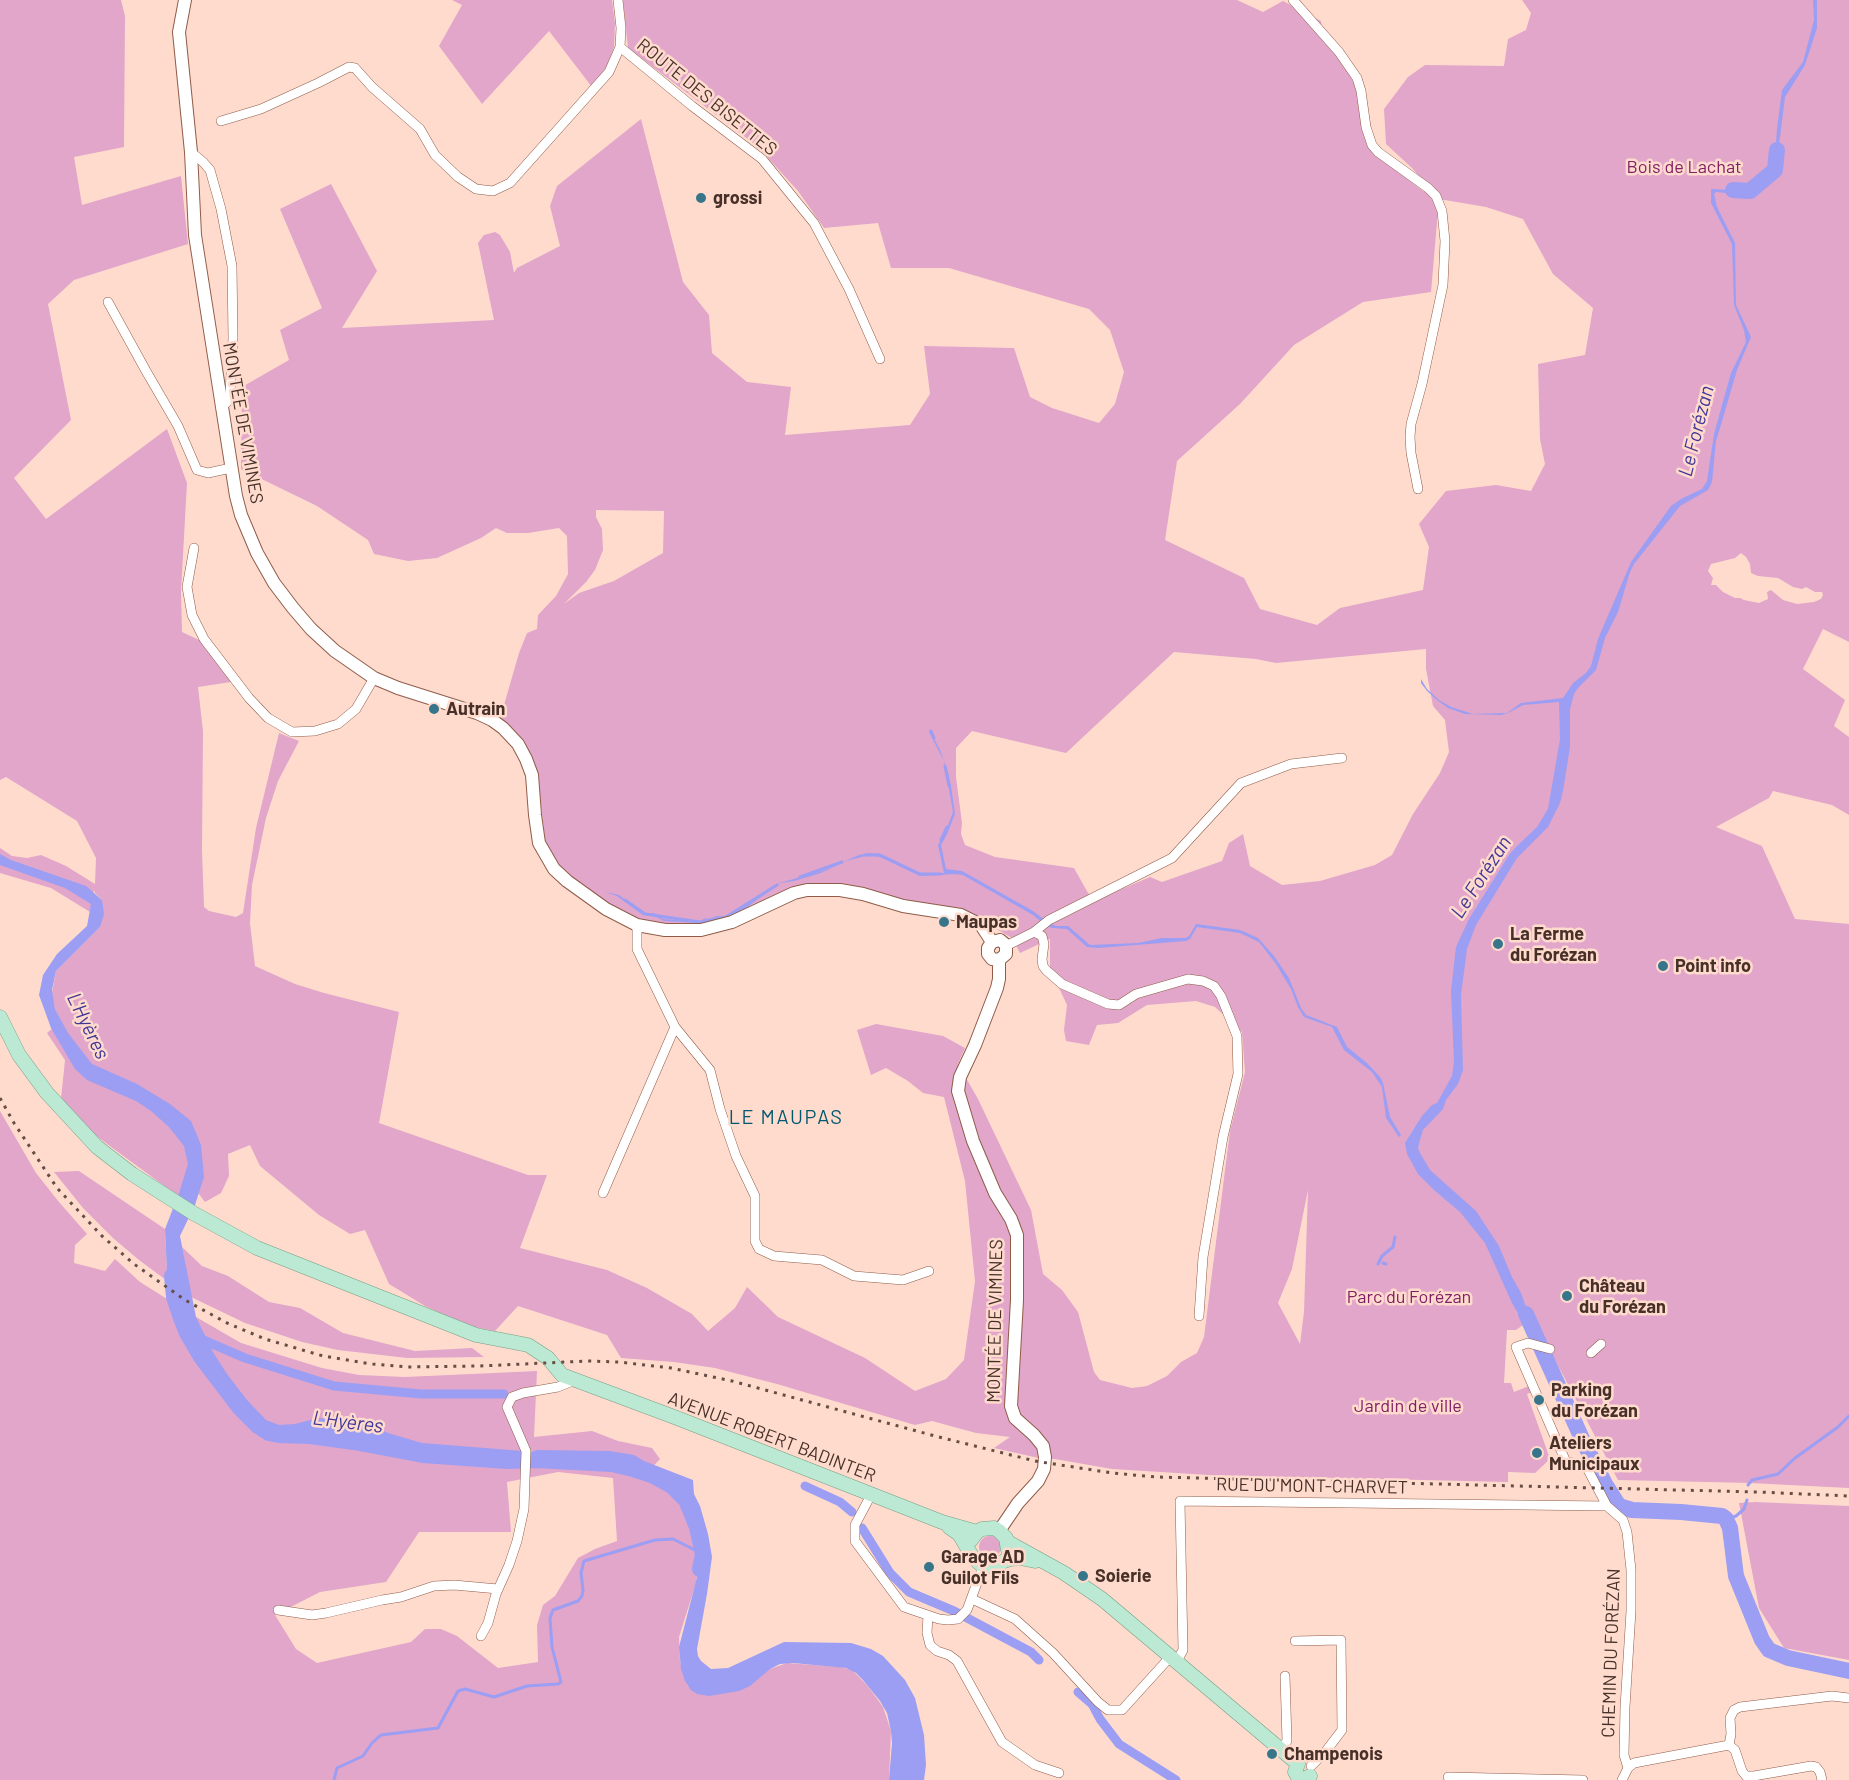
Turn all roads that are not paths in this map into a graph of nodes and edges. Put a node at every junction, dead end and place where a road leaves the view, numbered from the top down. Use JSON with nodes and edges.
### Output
{"nodes":[{"id":1,"x":185,"y":0,"type":"edge"},
{"id":2,"x":618,"y":0,"type":"edge"},
{"id":3,"x":1297,"y":1,"type":"edge"},
{"id":4,"x":620,"y":47,"type":"junction"},
{"id":5,"x":221,"y":121,"type":"dead end"},
{"id":6,"x":191,"y":152,"type":"junction"},
{"id":7,"x":108,"y":302,"type":"dead end"},
{"id":8,"x":880,"y":359,"type":"dead end"},
{"id":9,"x":221,"y":408,"type":"junction"},
{"id":10,"x":231,"y":468,"type":"junction"},
{"id":11,"x":1418,"y":489,"type":"dead end"},
{"id":12,"x":194,"y":548,"type":"dead end"},
{"id":13,"x":374,"y":678,"type":"junction"},
{"id":14,"x":1342,"y":758,"type":"dead end"},
{"id":15,"x":638,"y":925,"type":"junction"},
{"id":16,"x":1041,"y":926,"type":"junction"},
{"id":17,"x":992,"y":942,"type":"junction"},
{"id":18,"x":1006,"y":946,"type":"junction"},
{"id":19,"x":999,"y":960,"type":"junction"},
{"id":20,"x":0,"y":1017,"type":"edge"},
{"id":21,"x":675,"y":1027,"type":"junction"},
{"id":22,"x":603,"y":1193,"type":"dead end"},
{"id":23,"x":929,"y":1271,"type":"dead end"},
{"id":24,"x":1199,"y":1316,"type":"dead end"},
{"id":25,"x":1601,"y":1344,"type":"dead end"},
{"id":26,"x":1550,"y":1349,"type":"dead end"},
{"id":27,"x":1591,"y":1353,"type":"dead end"},
{"id":28,"x":582,"y":1382,"type":"junction"},
{"id":29,"x":872,"y":1495,"type":"junction"},
{"id":30,"x":1607,"y":1506,"type":"junction"},
{"id":31,"x":942,"y":1522,"type":"junction"},
{"id":32,"x":999,"y":1530,"type":"junction"},
{"id":33,"x":976,"y":1532,"type":"junction"},
{"id":34,"x":1008,"y":1542,"type":"junction"},
{"id":35,"x":970,"y":1551,"type":"junction"},
{"id":36,"x":1001,"y":1562,"type":"junction"},
{"id":37,"x":1045,"y":1563,"type":"junction"},
{"id":38,"x":985,"y":1566,"type":"junction"},
{"id":39,"x":498,"y":1589,"type":"junction"},
{"id":40,"x":972,"y":1599,"type":"junction"},
{"id":41,"x":278,"y":1610,"type":"dead end"},
{"id":42,"x":928,"y":1616,"type":"junction"},
{"id":43,"x":481,"y":1636,"type":"dead end"},
{"id":44,"x":1295,"y":1641,"type":"dead end"},
{"id":45,"x":1174,"y":1659,"type":"junction"},
{"id":46,"x":1285,"y":1676,"type":"dead end"},
{"id":47,"x":1849,"y":1698,"type":"edge"},
{"id":48,"x":1729,"y":1745,"type":"junction"},
{"id":49,"x":1280,"y":1750,"type":"junction"},
{"id":50,"x":1628,"y":1768,"type":"junction"},
{"id":51,"x":1059,"y":1773,"type":"dead end"},
{"id":52,"x":1304,"y":1774,"type":"edge"},
{"id":53,"x":1448,"y":1777,"type":"dead end"},
{"id":54,"x":1520,"y":1779,"type":"edge"},
{"id":55,"x":1583,"y":1780,"type":"edge"},
{"id":56,"x":1622,"y":1780,"type":"edge"},
{"id":57,"x":1822,"y":1780,"type":"edge"}],
"edges":[{"from":1,"to":6,"type":"street","name":"MONTÉE DE VIMINES"},
{"from":2,"to":4,"type":"street"},
{"from":3,"to":11,"type":"street"},
{"from":4,"to":5,"type":"street"},
{"from":4,"to":8,"type":"street","name":"ROUTE DES BISETTES"},
{"from":6,"to":9,"type":"street","name":"MONTÉE DE VIMINES"},
{"from":6,"to":9,"type":"street"},
{"from":7,"to":10,"type":"street"},
{"from":9,"to":10,"type":"street","name":"MONTÉE DE VIMINES"},
{"from":10,"to":13,"type":"street","name":"MONTÉE DE VIMINES"},
{"from":12,"to":13,"type":"street"},
{"from":13,"to":15,"type":"street","name":"MONTÉE DE VIMINES"},
{"from":14,"to":16,"type":"street"},
{"from":15,"to":17,"type":"street","name":"MONTÉE DE VIMINES"},
{"from":15,"to":21,"type":"street"},
{"from":16,"to":18,"type":"street"},
{"from":16,"to":24,"type":"street"},
{"from":17,"to":18,"type":"street"},
{"from":17,"to":19,"type":"street"},
{"from":18,"to":19,"type":"street"},
{"from":19,"to":32,"type":"street","name":"MONTÉE DE VIMINES"},
{"from":20,"to":28,"type":"main road","name":"AVENUE ROBERT BADINTER"},
{"from":21,"to":22,"type":"street"},
{"from":21,"to":23,"type":"street"},
{"from":25,"to":27,"type":"street"},
{"from":26,"to":30,"type":"street","name":"CHEMIN DU FORÉZAN"},
{"from":28,"to":29,"type":"main road","name":"AVENUE ROBERT BADINTER"},
{"from":28,"to":39,"type":"street"},
{"from":29,"to":31,"type":"main road","name":"AVENUE ROBERT BADINTER"},
{"from":29,"to":42,"type":"street"},
{"from":30,"to":45,"type":"street","name":"RUE DU MONT-CHARVET"},
{"from":30,"to":50,"type":"street","name":"CHEMIN DU FORÉZAN"},
{"from":31,"to":33,"type":"main road","name":"AVENUE ROBERT BADINTER"},
{"from":31,"to":35,"type":"main road"},
{"from":32,"to":33,"type":"main road"},
{"from":32,"to":34,"type":"main road"},
{"from":33,"to":35,"type":"main road"},
{"from":34,"to":36,"type":"main road"},
{"from":34,"to":37,"type":"main road"},
{"from":35,"to":38,"type":"main road"},
{"from":36,"to":37,"type":"main road"},
{"from":36,"to":38,"type":"main road"},
{"from":37,"to":45,"type":"main road"},
{"from":38,"to":40,"type":"street"},
{"from":39,"to":41,"type":"street"},
{"from":39,"to":43,"type":"street"},
{"from":40,"to":42,"type":"street"},
{"from":40,"to":45,"type":"street"},
{"from":42,"to":51,"type":"street"},
{"from":44,"to":52,"type":"street"},
{"from":45,"to":49,"type":"main road"},
{"from":46,"to":49,"type":"street"},
{"from":47,"to":48,"type":"street"},
{"from":48,"to":50,"type":"street"},
{"from":48,"to":57,"type":"street"},
{"from":49,"to":52,"type":"main road"},
{"from":50,"to":56,"type":"street"},
{"from":53,"to":54,"type":"street"},
{"from":54,"to":55,"type":"street"}]}
